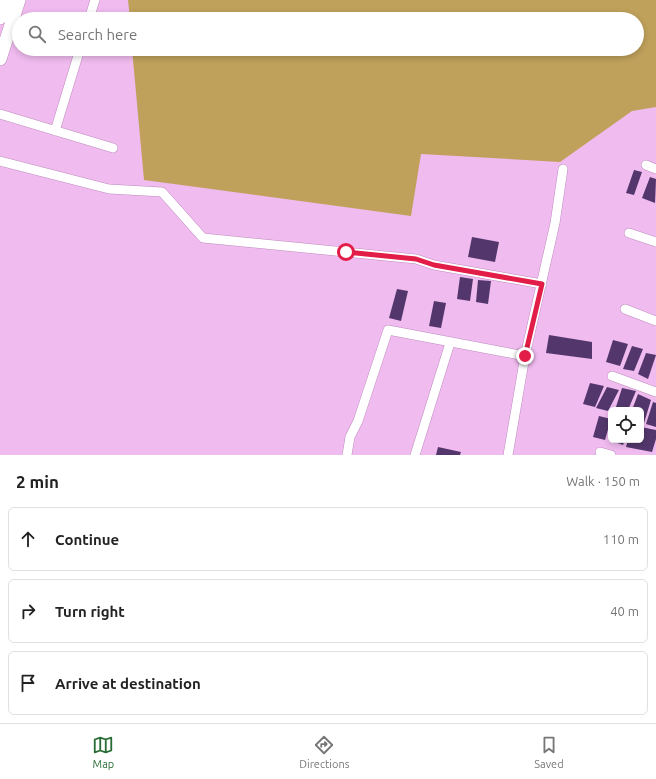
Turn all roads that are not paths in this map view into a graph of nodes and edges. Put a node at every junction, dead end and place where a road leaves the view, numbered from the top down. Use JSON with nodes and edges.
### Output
{"nodes":[{"id":1,"x":6,"y":0,"type":"edge"},
{"id":2,"x":19,"y":0,"type":"edge"},
{"id":3,"x":95,"y":0,"type":"edge"},
{"id":4,"x":91,"y":12,"type":"edge"},
{"id":5,"x":4,"y":19,"type":"edge"},
{"id":6,"x":78,"y":56,"type":"edge"},
{"id":7,"x":0,"y":59,"type":"edge"},
{"id":8,"x":0,"y":114,"type":"edge"},
{"id":9,"x":55,"y":131,"type":"junction"},
{"id":10,"x":113,"y":148,"type":"dead end"},
{"id":11,"x":0,"y":161,"type":"edge"},
{"id":12,"x":646,"y":165,"type":"dead end"},
{"id":13,"x":563,"y":169,"type":"dead end"},
{"id":14,"x":656,"y":169,"type":"edge"},
{"id":15,"x":629,"y":233,"type":"dead end"},
{"id":16,"x":656,"y":242,"type":"edge"},
{"id":17,"x":542,"y":284,"type":"junction"},
{"id":18,"x":625,"y":309,"type":"dead end"},
{"id":19,"x":656,"y":321,"type":"edge"},
{"id":20,"x":450,"y":343,"type":"junction"},
{"id":21,"x":525,"y":356,"type":"junction"},
{"id":22,"x":612,"y":376,"type":"dead end"},
{"id":23,"x":656,"y":392,"type":"edge"},
{"id":24,"x":600,"y":452,"type":"dead end"},
{"id":25,"x":347,"y":455,"type":"edge"},
{"id":26,"x":415,"y":455,"type":"edge"},
{"id":27,"x":508,"y":455,"type":"edge"},
{"id":28,"x":610,"y":455,"type":"edge"}],
"edges":[{"from":1,"to":5,"type":"street"},
{"from":2,"to":5,"type":"street"},
{"from":3,"to":4,"type":"street"},
{"from":5,"to":7,"type":"street"},
{"from":6,"to":9,"type":"street"},
{"from":8,"to":9,"type":"street"},
{"from":9,"to":10,"type":"street"},
{"from":11,"to":17,"type":"street"},
{"from":12,"to":14,"type":"street"},
{"from":13,"to":17,"type":"street"},
{"from":15,"to":16,"type":"street"},
{"from":17,"to":21,"type":"street"},
{"from":18,"to":19,"type":"street"},
{"from":20,"to":21,"type":"street"},
{"from":20,"to":25,"type":"street"},
{"from":20,"to":26,"type":"street"},
{"from":21,"to":27,"type":"street"},
{"from":22,"to":23,"type":"street"},
{"from":24,"to":28,"type":"street"}]}
